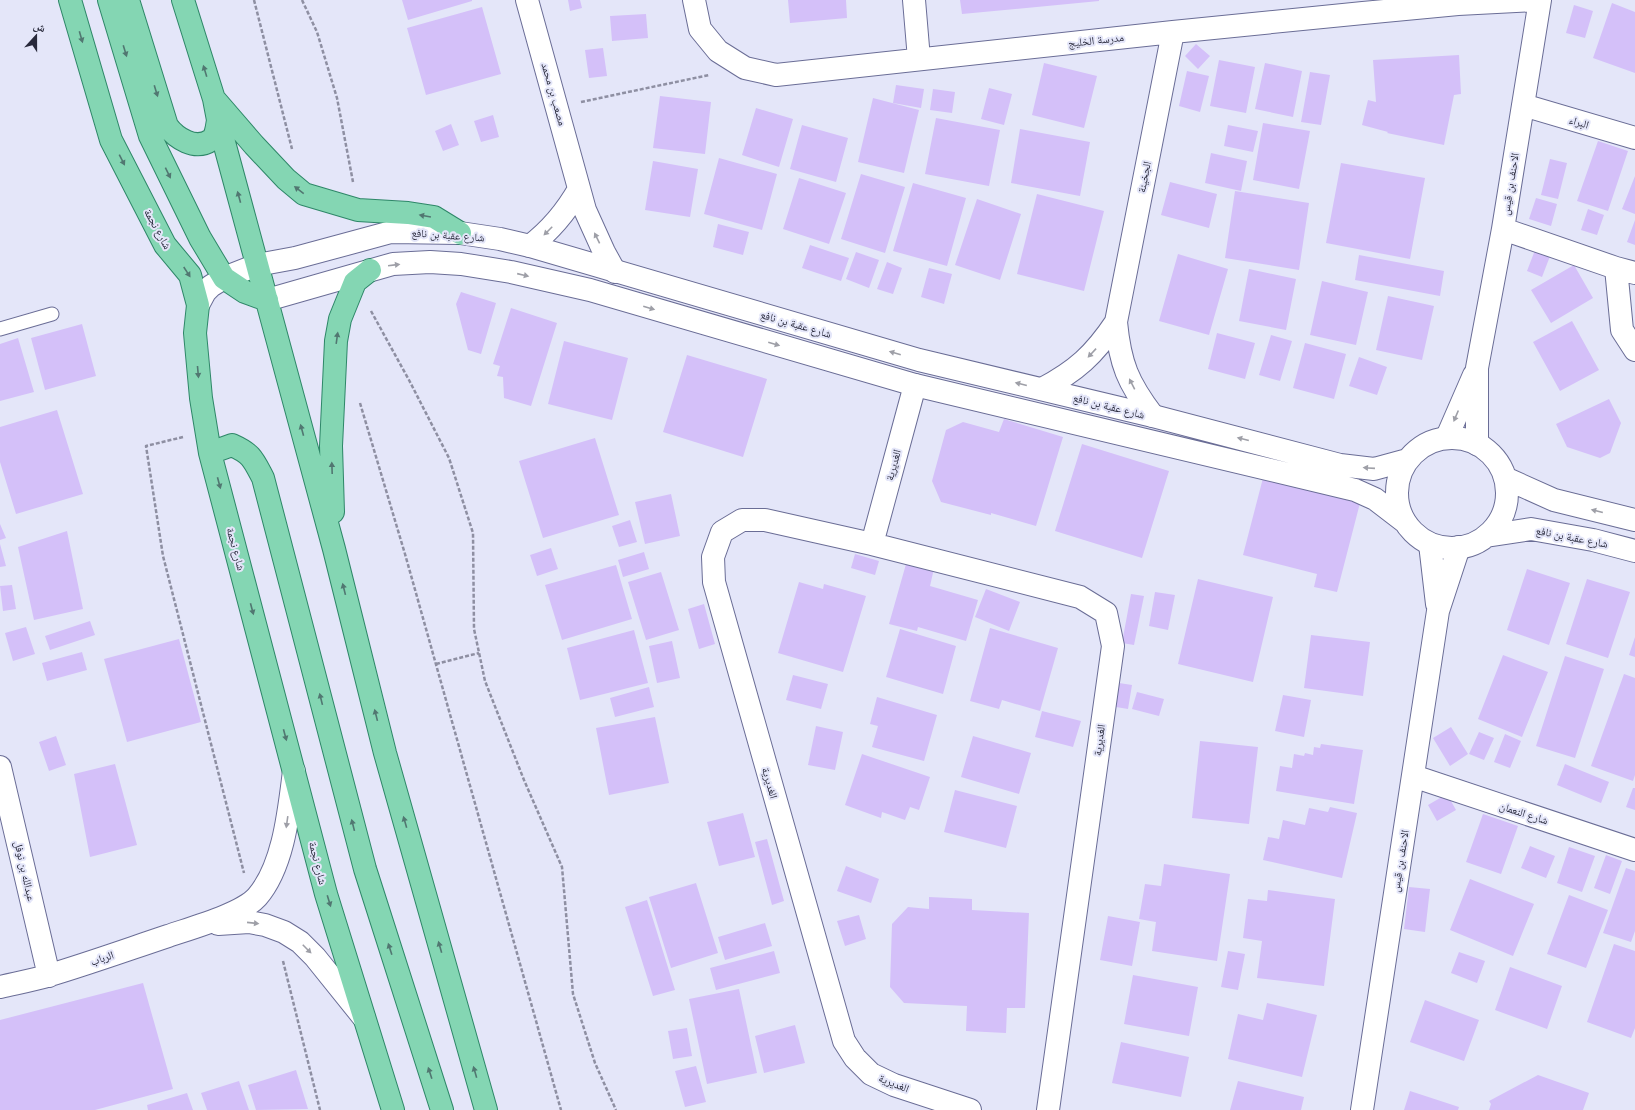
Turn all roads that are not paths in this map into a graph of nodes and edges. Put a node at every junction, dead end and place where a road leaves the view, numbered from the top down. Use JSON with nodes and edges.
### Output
{"nodes":[{"id":1,"x":70,"y":0,"type":"edge"},
{"id":2,"x":109,"y":0,"type":"edge"},
{"id":3,"x":128,"y":0,"type":"edge"},
{"id":4,"x":183,"y":0,"type":"edge"},
{"id":5,"x":527,"y":0,"type":"edge"},
{"id":6,"x":694,"y":0,"type":"edge"},
{"id":7,"x":914,"y":0,"type":"edge"},
{"id":8,"x":1539,"y":0,"type":"edge"},
{"id":9,"x":1361,"y":6,"type":"edge"},
{"id":10,"x":1173,"y":32,"type":"junction"},
{"id":11,"x":919,"y":59,"type":"junction"},
{"id":12,"x":214,"y":99,"type":"junction"},
{"id":13,"x":1523,"y":105,"type":"junction"},
{"id":14,"x":218,"y":120,"type":"junction"},
{"id":15,"x":1635,"y":138,"type":"edge"},
{"id":16,"x":579,"y":189,"type":"junction"},
{"id":17,"x":1503,"y":229,"type":"junction"},
{"id":18,"x":460,"y":233,"type":"junction"},
{"id":19,"x":530,"y":246,"type":"junction"},
{"id":20,"x":257,"y":265,"type":"junction"},
{"id":21,"x":1625,"y":270,"type":"edge"},
{"id":22,"x":615,"y":272,"type":"junction"},
{"id":23,"x":363,"y":276,"type":"junction"},
{"id":24,"x":224,"y":278,"type":"junction"},
{"id":25,"x":267,"y":300,"type":"junction"},
{"id":26,"x":198,"y":306,"type":"junction"},
{"id":27,"x":52,"y":314,"type":"dead end"},
{"id":28,"x":1116,"y":322,"type":"junction"},
{"id":29,"x":0,"y":329,"type":"edge"},
{"id":30,"x":1635,"y":350,"type":"edge"},
{"id":31,"x":1477,"y":368,"type":"junction"},
{"id":32,"x":914,"y":385,"type":"junction"},
{"id":33,"x":1042,"y":389,"type":"junction"},
{"id":34,"x":1153,"y":416,"type":"junction"},
{"id":35,"x":1447,"y":438,"type":"junction"},
{"id":36,"x":209,"y":442,"type":"junction"},
{"id":37,"x":1477,"y":444,"type":"junction"},
{"id":38,"x":1407,"y":460,"type":"junction"},
{"id":39,"x":1505,"y":478,"type":"junction"},
{"id":40,"x":1635,"y":520,"type":"edge"},
{"id":41,"x":1405,"y":522,"type":"junction"},
{"id":42,"x":1486,"y":536,"type":"junction"},
{"id":43,"x":872,"y":544,"type":"junction"},
{"id":44,"x":1430,"y":544,"type":"junction"},
{"id":45,"x":1459,"y":548,"type":"junction"},
{"id":46,"x":334,"y":549,"type":"junction"},
{"id":47,"x":1635,"y":551,"type":"edge"},
{"id":48,"x":1438,"y":611,"type":"junction"},
{"id":49,"x":0,"y":767,"type":"edge"},
{"id":50,"x":295,"y":770,"type":"junction"},
{"id":51,"x":1414,"y":776,"type":"junction"},
{"id":52,"x":1635,"y":850,"type":"edge"},
{"id":53,"x":203,"y":924,"type":"junction"},
{"id":54,"x":49,"y":976,"type":"junction"},
{"id":55,"x":0,"y":987,"type":"edge"},
{"id":56,"x":364,"y":1018,"type":"junction"},
{"id":57,"x":392,"y":1110,"type":"edge"},
{"id":58,"x":442,"y":1110,"type":"edge"},
{"id":59,"x":486,"y":1110,"type":"edge"},
{"id":60,"x":970,"y":1110,"type":"edge"},
{"id":61,"x":1048,"y":1110,"type":"edge"},
{"id":62,"x":1362,"y":1110,"type":"edge"}],
"edges":[{"from":1,"to":26,"type":"main road","name":"شارع نجمة","one_way":true},
{"from":2,"to":24,"type":"main road","one_way":true},
{"from":3,"to":14,"type":"main road","one_way":true},
{"from":12,"to":4,"type":"main road","one_way":true},
{"from":5,"to":16,"type":"street","name":"مصعب بن محمد"},
{"from":6,"to":11,"type":"street","name":"مدرسة الخليج"},
{"from":7,"to":11,"type":"street"},
{"from":8,"to":9,"type":"street","name":"مدرسة الخليج"},
{"from":8,"to":13,"type":"street","name":"الاحنف بن قيس"},
{"from":9,"to":10,"type":"street","name":"مدرسة الخليج"},
{"from":10,"to":11,"type":"street","name":"مدرسة الخليج"},
{"from":10,"to":28,"type":"street","name":"الجخينة"},
{"from":12,"to":14,"type":"main road"},
{"from":18,"to":12,"type":"main road","one_way":true},
{"from":13,"to":15,"type":"street","name":"البراء"},
{"from":13,"to":17,"type":"street","name":"الاحنف بن قيس"},
{"from":20,"to":14,"type":"main road","one_way":true},
{"from":16,"to":19,"type":"street","one_way":true},
{"from":22,"to":16,"type":"street","name":"مصعب بن محمد","one_way":true},
{"from":17,"to":21,"type":"street"},
{"from":17,"to":31,"type":"street","name":"الاحنف بن قيس"},
{"from":18,"to":19,"type":"street","name":"شارع عقبة بن نافع"},
{"from":18,"to":20,"type":"street","name":"شارع عقبة بن نافع"},
{"from":19,"to":22,"type":"street","name":"شارع عقبة بن نافع"},
{"from":20,"to":24,"type":"street","name":"شارع عقبة بن نافع"},
{"from":20,"to":25,"type":"main road"},
{"from":21,"to":30,"type":"street"},
{"from":33,"to":22,"type":"street","name":"شارع عقبة بن نافع","one_way":true},
{"from":23,"to":25,"type":"street"},
{"from":23,"to":32,"type":"street","one_way":true},
{"from":46,"to":23,"type":"main road","one_way":true},
{"from":24,"to":25,"type":"main road"},
{"from":24,"to":26,"type":"street","name":"شارع عقبة بن نافع"},
{"from":46,"to":25,"type":"main road","one_way":true},
{"from":26,"to":36,"type":"main road","name":"شارع نجمة","one_way":true},
{"from":27,"to":29,"type":"lane"},
{"from":28,"to":33,"type":"street","name":"الجخينة","one_way":true},
{"from":34,"to":28,"type":"street","name":"الجخينة","one_way":true},
{"from":31,"to":35,"type":"street","name":"الاحنف بن قيس","one_way":true},
{"from":31,"to":37,"type":"street","name":"الاحنف بن قيس"},
{"from":32,"to":41,"type":"street"},
{"from":32,"to":43,"type":"street","name":"الغديرية"},
{"from":33,"to":34,"type":"street","name":"شارع عقبة بن نافع"},
{"from":38,"to":34,"type":"street","name":"شارع عقبة بن نافع","one_way":true},
{"from":35,"to":37,"type":"street"},
{"from":35,"to":38,"type":"street"},
{"from":36,"to":50,"type":"main road","name":"شارع نجمة","one_way":true},
{"from":58,"to":36,"type":"main road","one_way":true},
{"from":37,"to":39,"type":"street"},
{"from":38,"to":41,"type":"street"},
{"from":40,"to":39,"type":"street","one_way":true},
{"from":39,"to":42,"type":"street"},
{"from":41,"to":44,"type":"street"},
{"from":42,"to":45,"type":"street"},
{"from":42,"to":47,"type":"street","name":"شارع عقبة بن نافع"},
{"from":43,"to":60,"type":"street","name":"الغديرية"},
{"from":43,"to":61,"type":"street","name":"الغديرية"},
{"from":44,"to":45,"type":"street"},
{"from":44,"to":48,"type":"street","name":"الاحنف بن قيس"},
{"from":45,"to":48,"type":"street","name":"الاحنف بن قيس"},
{"from":59,"to":46,"type":"main road","one_way":true},
{"from":48,"to":51,"type":"street","name":"الاحنف بن قيس"},
{"from":49,"to":54,"type":"street","name":"عبدالله بن نوفل"},
{"from":50,"to":53,"type":"street","name":"الرباب","one_way":true},
{"from":50,"to":56,"type":"main road","name":"شارع نجمة","one_way":true},
{"from":51,"to":52,"type":"street","name":"شارع النعمان"},
{"from":51,"to":62,"type":"street","name":"الاحنف بن قيس"},
{"from":53,"to":54,"type":"street","name":"الرباب"},
{"from":53,"to":56,"type":"street","name":"الرباب","one_way":true},
{"from":54,"to":55,"type":"street","name":"الرباب"},
{"from":56,"to":57,"type":"main road","name":"شارع نجمة"}]}
